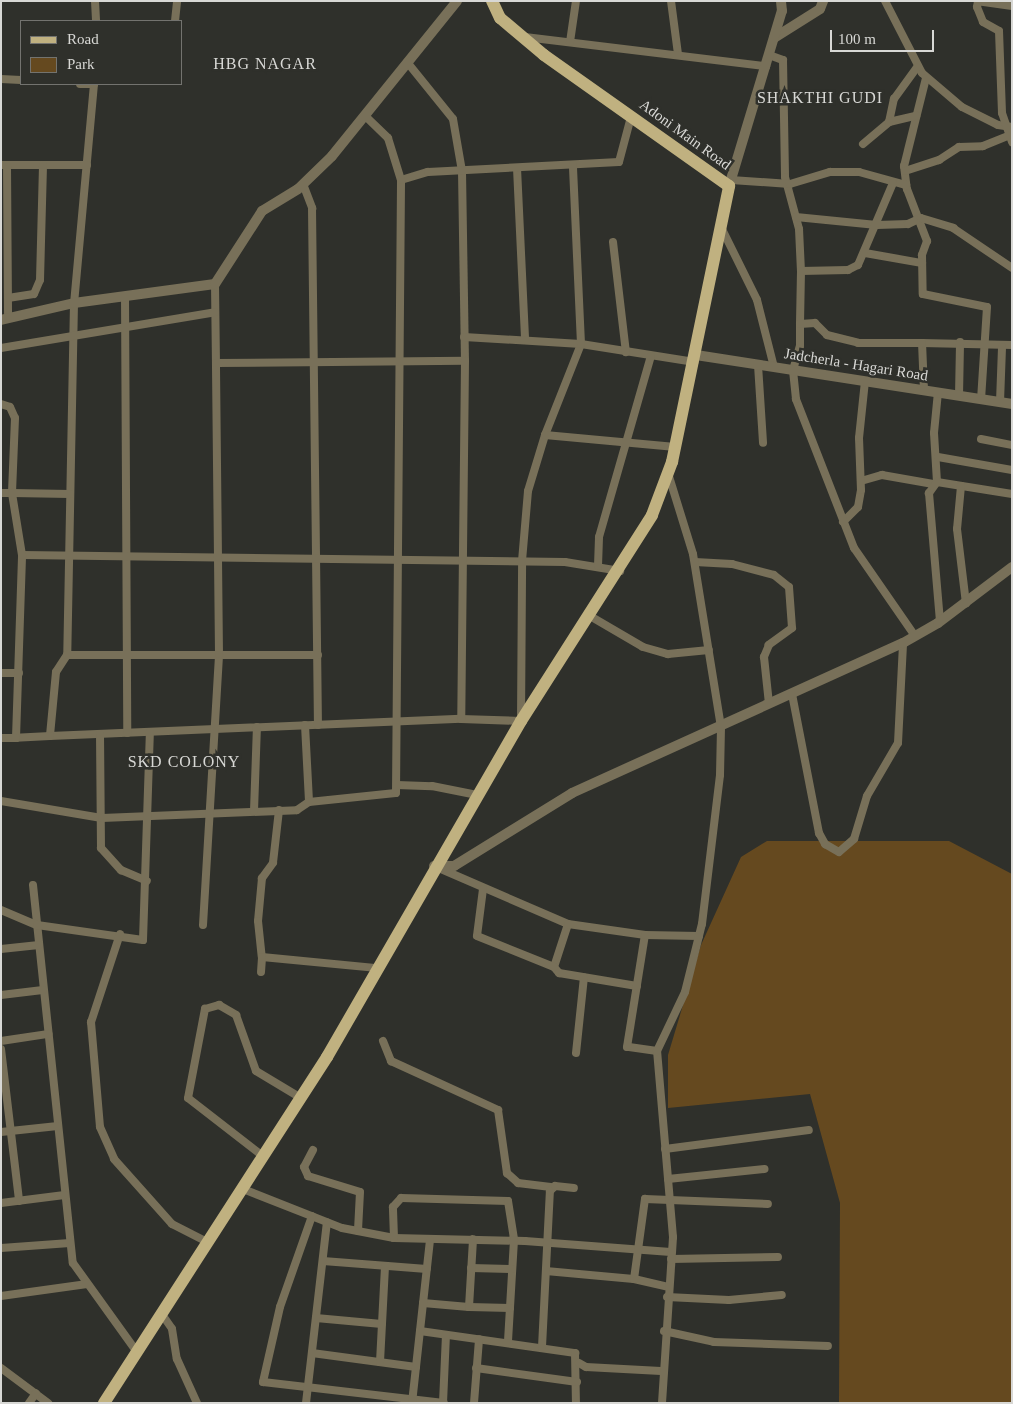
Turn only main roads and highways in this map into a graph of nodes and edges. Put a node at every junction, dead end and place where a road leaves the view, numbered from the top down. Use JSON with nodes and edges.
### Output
{"nodes":[{"id":1,"x":492,"y":1,"type":"edge"},
{"id":2,"x":104,"y":1403,"type":"edge"}],
"edges":[{"from":1,"to":2,"type":"main road","name":"Adoni Main Road"}]}
